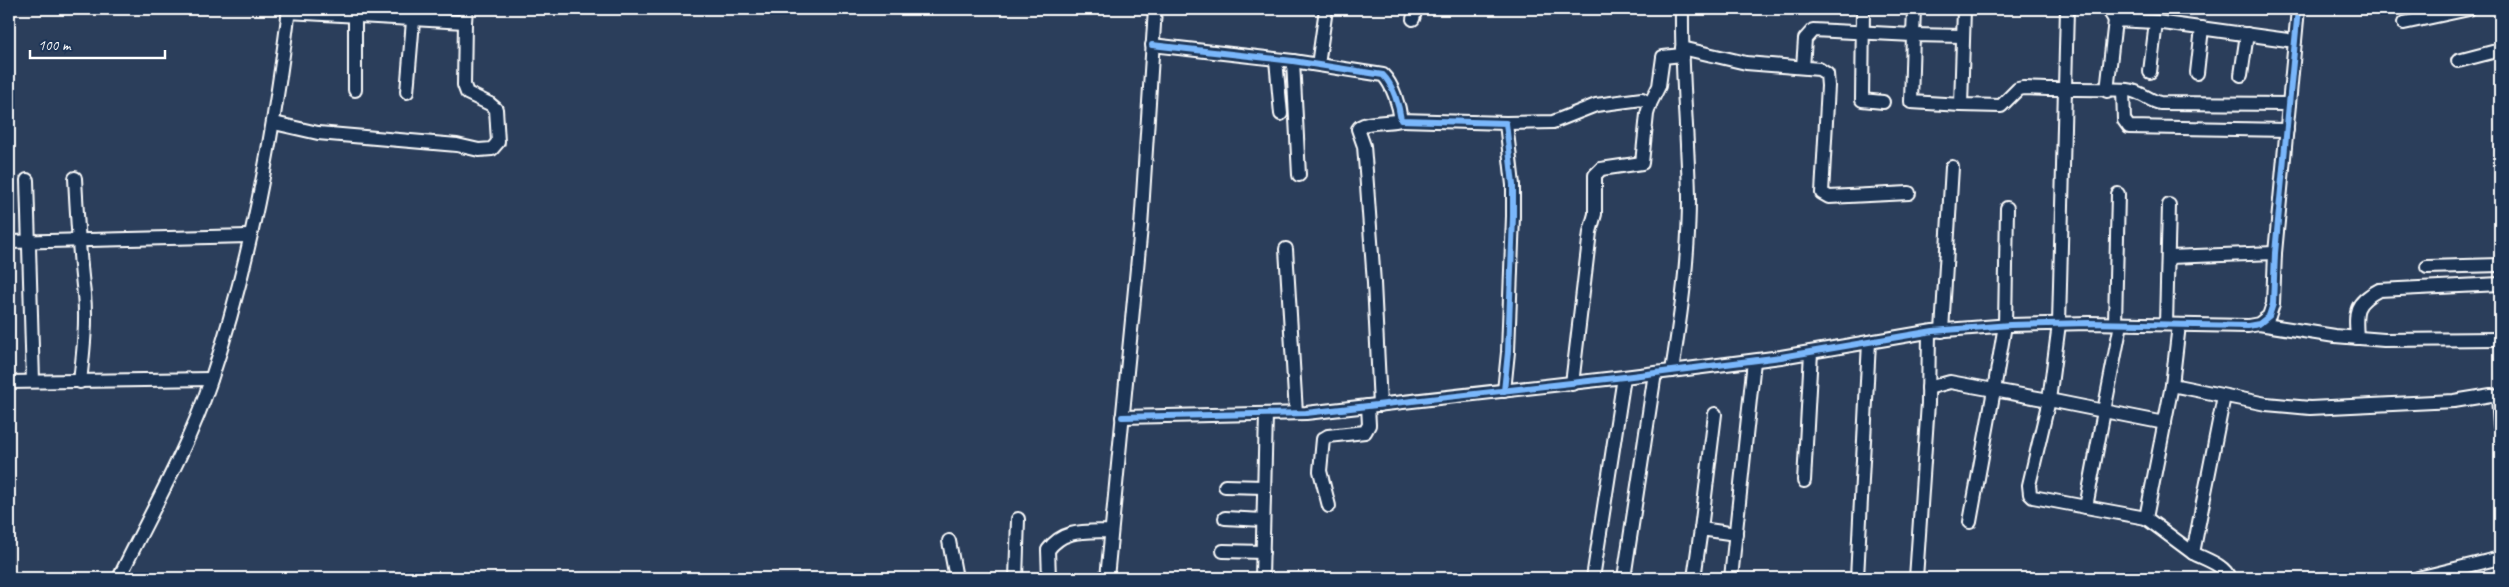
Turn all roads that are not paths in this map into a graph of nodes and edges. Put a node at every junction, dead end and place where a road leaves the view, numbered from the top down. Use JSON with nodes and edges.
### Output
{"nodes":[{"id":1,"x":466,"y":9,"type":"edge"},
{"id":2,"x":1155,"y":9,"type":"edge"},
{"id":3,"x":1326,"y":9,"type":"edge"},
{"id":4,"x":1682,"y":9,"type":"edge"},
{"id":5,"x":1863,"y":9,"type":"edge"},
{"id":6,"x":1914,"y":9,"type":"edge"},
{"id":7,"x":1964,"y":9,"type":"edge"},
{"id":8,"x":2067,"y":9,"type":"edge"},
{"id":9,"x":2108,"y":9,"type":"edge"},
{"id":10,"x":2298,"y":9,"type":"edge"},
{"id":11,"x":2469,"y":9,"type":"edge"},
{"id":12,"x":288,"y":10,"type":"edge"},
{"id":13,"x":413,"y":14,"type":"edge"},
{"id":14,"x":355,"y":16,"type":"junction"},
{"id":15,"x":2115,"y":20,"type":"junction"},
{"id":16,"x":465,"y":22,"type":"junction"},
{"id":17,"x":2156,"y":22,"type":"junction"},
{"id":18,"x":2404,"y":23,"type":"dead end"},
{"id":19,"x":2202,"y":28,"type":"junction"},
{"id":20,"x":1863,"y":32,"type":"junction"},
{"id":21,"x":2247,"y":34,"type":"junction"},
{"id":22,"x":1913,"y":35,"type":"junction"},
{"id":23,"x":1963,"y":36,"type":"junction"},
{"id":24,"x":2295,"y":41,"type":"junction"},
{"id":25,"x":1152,"y":45,"type":"junction"},
{"id":26,"x":2500,"y":50,"type":"edge"},
{"id":27,"x":1682,"y":51,"type":"junction"},
{"id":28,"x":1319,"y":58,"type":"dead end"},
{"id":29,"x":1276,"y":60,"type":"junction"},
{"id":30,"x":2458,"y":61,"type":"dead end"},
{"id":31,"x":1293,"y":62,"type":"junction"},
{"id":32,"x":1803,"y":67,"type":"junction"},
{"id":33,"x":2150,"y":72,"type":"dead end"},
{"id":34,"x":2197,"y":73,"type":"dead end"},
{"id":35,"x":2241,"y":75,"type":"dead end"},
{"id":36,"x":355,"y":90,"type":"dead end"},
{"id":37,"x":2107,"y":90,"type":"junction"},
{"id":38,"x":2123,"y":90,"type":"junction"},
{"id":39,"x":2065,"y":91,"type":"junction"},
{"id":40,"x":407,"y":92,"type":"dead end"},
{"id":41,"x":1882,"y":102,"type":"dead end"},
{"id":42,"x":1650,"y":104,"type":"junction"},
{"id":43,"x":2290,"y":104,"type":"junction"},
{"id":44,"x":1961,"y":105,"type":"junction"},
{"id":45,"x":1281,"y":114,"type":"dead end"},
{"id":46,"x":1401,"y":120,"type":"junction"},
{"id":47,"x":274,"y":122,"type":"junction"},
{"id":48,"x":1506,"y":123,"type":"junction"},
{"id":49,"x":2287,"y":130,"type":"junction"},
{"id":50,"x":1952,"y":167,"type":"dead end"},
{"id":51,"x":1299,"y":175,"type":"dead end"},
{"id":52,"x":75,"y":178,"type":"dead end"},
{"id":53,"x":27,"y":180,"type":"dead end"},
{"id":54,"x":1909,"y":193,"type":"dead end"},
{"id":55,"x":2118,"y":194,"type":"dead end"},
{"id":56,"x":2169,"y":204,"type":"dead end"},
{"id":57,"x":2008,"y":208,"type":"dead end"},
{"id":58,"x":249,"y":236,"type":"junction"},
{"id":59,"x":78,"y":240,"type":"junction"},
{"id":60,"x":29,"y":241,"type":"junction"},
{"id":61,"x":9,"y":242,"type":"edge"},
{"id":62,"x":1286,"y":249,"type":"dead end"},
{"id":63,"x":2275,"y":253,"type":"junction"},
{"id":64,"x":2168,"y":257,"type":"junction"},
{"id":65,"x":2500,"y":265,"type":"edge"},
{"id":66,"x":2427,"y":267,"type":"dead end"},
{"id":67,"x":2500,"y":284,"type":"edge"},
{"id":68,"x":2058,"y":324,"type":"junction"},
{"id":69,"x":2118,"y":324,"type":"junction"},
{"id":70,"x":2259,"y":324,"type":"junction"},
{"id":71,"x":2005,"y":325,"type":"junction"},
{"id":72,"x":2173,"y":325,"type":"junction"},
{"id":73,"x":1942,"y":331,"type":"junction"},
{"id":74,"x":1929,"y":332,"type":"junction"},
{"id":75,"x":2357,"y":338,"type":"junction"},
{"id":76,"x":2500,"y":339,"type":"edge"},
{"id":77,"x":1869,"y":342,"type":"junction"},
{"id":78,"x":1811,"y":352,"type":"junction"},
{"id":79,"x":1754,"y":360,"type":"junction"},
{"id":80,"x":1672,"y":371,"type":"junction"},
{"id":81,"x":1655,"y":373,"type":"junction"},
{"id":82,"x":1624,"y":378,"type":"junction"},
{"id":83,"x":211,"y":379,"type":"junction"},
{"id":84,"x":34,"y":381,"type":"junction"},
{"id":85,"x":9,"y":382,"type":"edge"},
{"id":86,"x":80,"y":382,"type":"junction"},
{"id":87,"x":1572,"y":384,"type":"junction"},
{"id":88,"x":2172,"y":385,"type":"junction"},
{"id":89,"x":1928,"y":388,"type":"junction"},
{"id":90,"x":1994,"y":390,"type":"junction"},
{"id":91,"x":1504,"y":391,"type":"junction"},
{"id":92,"x":2224,"y":396,"type":"junction"},
{"id":93,"x":2499,"y":397,"type":"edge"},
{"id":94,"x":2049,"y":400,"type":"junction"},
{"id":95,"x":1374,"y":405,"type":"junction"},
{"id":96,"x":2104,"y":411,"type":"junction"},
{"id":97,"x":1296,"y":413,"type":"junction"},
{"id":98,"x":1266,"y":414,"type":"junction"},
{"id":99,"x":1715,"y":414,"type":"dead end"},
{"id":100,"x":1122,"y":417,"type":"junction"},
{"id":101,"x":2165,"y":423,"type":"junction"},
{"id":102,"x":2500,"y":426,"type":"edge"},
{"id":103,"x":1804,"y":482,"type":"dead end"},
{"id":104,"x":1225,"y":486,"type":"dead end"},
{"id":105,"x":1264,"y":487,"type":"junction"},
{"id":106,"x":1329,"y":506,"type":"dead end"},
{"id":107,"x":2086,"y":507,"type":"junction"},
{"id":108,"x":1225,"y":518,"type":"dead end"},
{"id":109,"x":2146,"y":518,"type":"junction"},
{"id":110,"x":1018,"y":519,"type":"dead end"},
{"id":111,"x":1264,"y":520,"type":"junction"},
{"id":112,"x":1970,"y":522,"type":"dead end"},
{"id":113,"x":1701,"y":529,"type":"junction"},
{"id":114,"x":1111,"y":531,"type":"junction"},
{"id":115,"x":1736,"y":534,"type":"junction"},
{"id":116,"x":949,"y":541,"type":"dead end"},
{"id":117,"x":1223,"y":551,"type":"dead end"},
{"id":118,"x":1263,"y":552,"type":"junction"},
{"id":119,"x":2193,"y":553,"type":"junction"},
{"id":120,"x":2500,"y":558,"type":"edge"},
{"id":121,"x":2443,"y":574,"type":"edge"},
{"id":122,"x":119,"y":578,"type":"edge"},
{"id":123,"x":956,"y":578,"type":"edge"},
{"id":124,"x":1016,"y":578,"type":"edge"},
{"id":125,"x":1049,"y":578,"type":"edge"},
{"id":126,"x":1107,"y":578,"type":"edge"},
{"id":127,"x":1262,"y":578,"type":"edge"},
{"id":128,"x":1593,"y":578,"type":"edge"},
{"id":129,"x":1624,"y":578,"type":"edge"},
{"id":130,"x":1694,"y":578,"type":"edge"},
{"id":131,"x":1731,"y":578,"type":"edge"},
{"id":132,"x":1857,"y":578,"type":"edge"},
{"id":133,"x":1916,"y":578,"type":"edge"},
{"id":134,"x":2229,"y":578,"type":"edge"},
{"id":135,"x":2418,"y":578,"type":"edge"}],
"edges":[{"from":1,"to":16,"type":"street"},
{"from":2,"to":25,"type":"street"},
{"from":3,"to":28,"type":"street"},
{"from":4,"to":27,"type":"street"},
{"from":5,"to":20,"type":"street"},
{"from":6,"to":22,"type":"street"},
{"from":7,"to":23,"type":"street"},
{"from":8,"to":39,"type":"street"},
{"from":9,"to":15,"type":"street"},
{"from":10,"to":24,"type":"street"},
{"from":11,"to":18,"type":"street"},
{"from":12,"to":14,"type":"street"},
{"from":12,"to":47,"type":"street"},
{"from":13,"to":14,"type":"street"},
{"from":13,"to":16,"type":"street"},
{"from":13,"to":40,"type":"street"},
{"from":14,"to":36,"type":"street"},
{"from":15,"to":17,"type":"street"},
{"from":15,"to":37,"type":"street"},
{"from":16,"to":47,"type":"street"},
{"from":17,"to":19,"type":"street"},
{"from":17,"to":33,"type":"street"},
{"from":19,"to":21,"type":"street"},
{"from":19,"to":34,"type":"street"},
{"from":20,"to":22,"type":"street"},
{"from":20,"to":32,"type":"street"},
{"from":20,"to":41,"type":"street"},
{"from":21,"to":24,"type":"street"},
{"from":21,"to":35,"type":"street"},
{"from":22,"to":23,"type":"street"},
{"from":22,"to":44,"type":"street"},
{"from":23,"to":44,"type":"street"},
{"from":24,"to":43,"type":"street"},
{"from":25,"to":29,"type":"street"},
{"from":25,"to":100,"type":"street"},
{"from":26,"to":30,"type":"street"},
{"from":27,"to":32,"type":"street"},
{"from":27,"to":42,"type":"street"},
{"from":27,"to":80,"type":"street"},
{"from":29,"to":31,"type":"street"},
{"from":29,"to":45,"type":"street"},
{"from":31,"to":46,"type":"street"},
{"from":31,"to":51,"type":"street"},
{"from":32,"to":54,"type":"street"},
{"from":37,"to":38,"type":"street"},
{"from":37,"to":39,"type":"street"},
{"from":38,"to":43,"type":"street"},
{"from":38,"to":49,"type":"street"},
{"from":39,"to":44,"type":"street"},
{"from":39,"to":68,"type":"street"},
{"from":42,"to":48,"type":"street"},
{"from":42,"to":87,"type":"street"},
{"from":43,"to":49,"type":"street"},
{"from":46,"to":48,"type":"street"},
{"from":46,"to":95,"type":"street"},
{"from":47,"to":58,"type":"street"},
{"from":48,"to":91,"type":"street"},
{"from":49,"to":63,"type":"street"},
{"from":50,"to":73,"type":"street"},
{"from":52,"to":59,"type":"street"},
{"from":53,"to":60,"type":"street"},
{"from":55,"to":69,"type":"street"},
{"from":56,"to":64,"type":"street"},
{"from":57,"to":71,"type":"street"},
{"from":58,"to":59,"type":"street"},
{"from":58,"to":83,"type":"street"},
{"from":59,"to":60,"type":"street"},
{"from":59,"to":86,"type":"street"},
{"from":60,"to":61,"type":"street"},
{"from":60,"to":84,"type":"street"},
{"from":62,"to":97,"type":"street"},
{"from":63,"to":64,"type":"street"},
{"from":63,"to":70,"type":"street"},
{"from":64,"to":72,"type":"street"},
{"from":65,"to":66,"type":"street"},
{"from":67,"to":75,"type":"street"},
{"from":68,"to":69,"type":"street"},
{"from":68,"to":71,"type":"street"},
{"from":68,"to":94,"type":"street"},
{"from":69,"to":72,"type":"street"},
{"from":69,"to":96,"type":"street"},
{"from":70,"to":72,"type":"street"},
{"from":70,"to":75,"type":"street"},
{"from":71,"to":73,"type":"street"},
{"from":71,"to":90,"type":"street"},
{"from":72,"to":88,"type":"street"},
{"from":73,"to":74,"type":"street"},
{"from":74,"to":77,"type":"street"},
{"from":74,"to":89,"type":"street"},
{"from":75,"to":76,"type":"street"},
{"from":77,"to":78,"type":"street"},
{"from":77,"to":132,"type":"street"},
{"from":78,"to":79,"type":"street"},
{"from":78,"to":103,"type":"street"},
{"from":79,"to":80,"type":"street"},
{"from":79,"to":115,"type":"street"},
{"from":80,"to":81,"type":"street"},
{"from":81,"to":82,"type":"street"},
{"from":81,"to":129,"type":"street"},
{"from":82,"to":87,"type":"street"},
{"from":82,"to":128,"type":"street"},
{"from":83,"to":86,"type":"street"},
{"from":83,"to":122,"type":"street"},
{"from":84,"to":85,"type":"street"},
{"from":84,"to":86,"type":"street"},
{"from":87,"to":91,"type":"street"},
{"from":88,"to":92,"type":"street"},
{"from":88,"to":101,"type":"street"},
{"from":89,"to":90,"type":"street"},
{"from":89,"to":133,"type":"street"},
{"from":90,"to":94,"type":"street"},
{"from":90,"to":112,"type":"street"},
{"from":91,"to":95,"type":"street"},
{"from":92,"to":93,"type":"street"},
{"from":92,"to":119,"type":"street"},
{"from":93,"to":102,"type":"street"},
{"from":94,"to":96,"type":"street"},
{"from":94,"to":107,"type":"street"},
{"from":95,"to":97,"type":"street"},
{"from":95,"to":106,"type":"street"},
{"from":96,"to":101,"type":"street"},
{"from":96,"to":107,"type":"street"},
{"from":97,"to":98,"type":"street"},
{"from":98,"to":100,"type":"street"},
{"from":98,"to":105,"type":"street"},
{"from":99,"to":113,"type":"street"},
{"from":100,"to":114,"type":"street"},
{"from":101,"to":109,"type":"street"},
{"from":104,"to":105,"type":"street"},
{"from":105,"to":111,"type":"street"},
{"from":107,"to":109,"type":"street"},
{"from":108,"to":111,"type":"street"},
{"from":109,"to":119,"type":"street"},
{"from":110,"to":124,"type":"street"},
{"from":111,"to":118,"type":"street"},
{"from":113,"to":115,"type":"street"},
{"from":113,"to":130,"type":"street"},
{"from":114,"to":125,"type":"street"},
{"from":114,"to":126,"type":"street"},
{"from":115,"to":131,"type":"street"},
{"from":116,"to":123,"type":"street"},
{"from":117,"to":118,"type":"street"},
{"from":118,"to":127,"type":"street"},
{"from":119,"to":134,"type":"street"},
{"from":120,"to":121,"type":"street"},
{"from":121,"to":135,"type":"street"}]}
